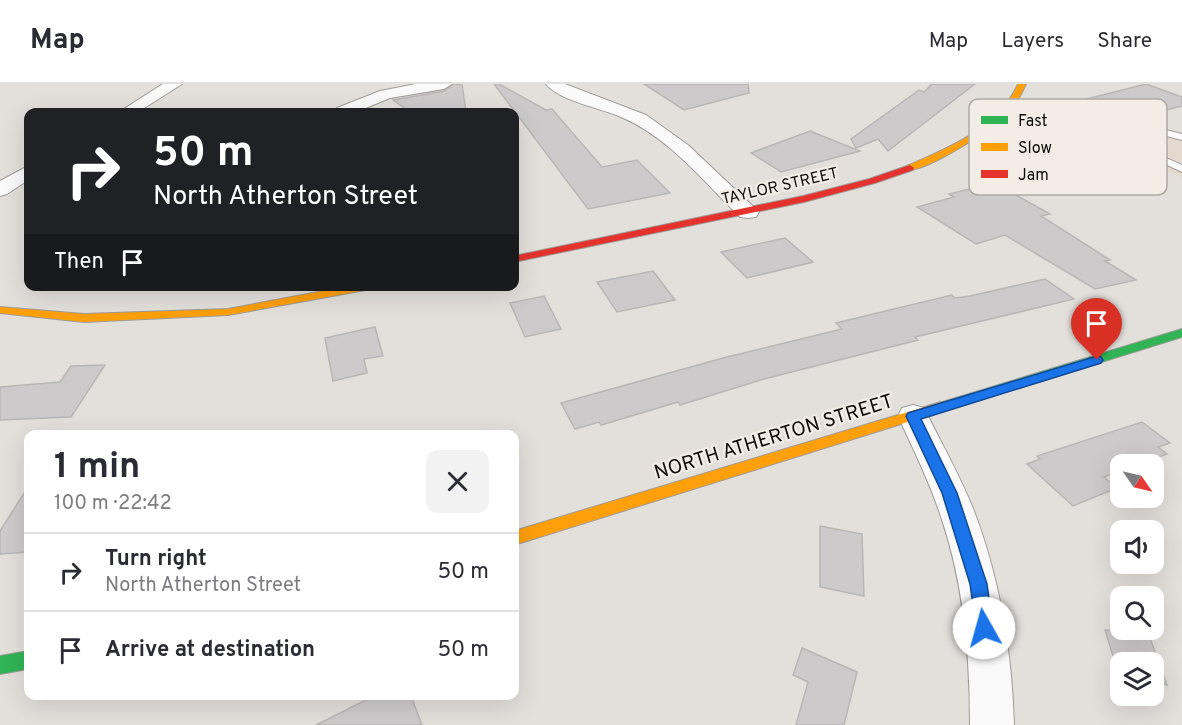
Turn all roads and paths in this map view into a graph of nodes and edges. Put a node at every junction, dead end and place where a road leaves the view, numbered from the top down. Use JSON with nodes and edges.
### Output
{"nodes":[{"id":1,"x":174,"y":84,"type":"edge"},
{"id":2,"x":444,"y":84,"type":"edge"},
{"id":3,"x":554,"y":84,"type":"edge"},
{"id":4,"x":1022,"y":84,"type":"edge"},
{"id":5,"x":1014,"y":99,"type":"edge"},
{"id":6,"x":134,"y":108,"type":"edge"},
{"id":7,"x":353,"y":108,"type":"edge"},
{"id":8,"x":1167,"y":133,"type":"edge"},
{"id":9,"x":1182,"y":137,"type":"edge"},
{"id":10,"x":969,"y":138,"type":"edge"},
{"id":11,"x":1167,"y":162,"type":"edge"},
{"id":12,"x":1182,"y":169,"type":"edge"},
{"id":13,"x":24,"y":175,"type":"edge"},
{"id":14,"x":0,"y":190,"type":"edge"},
{"id":15,"x":748,"y":212,"type":"junction"},
{"id":16,"x":519,"y":258,"type":"edge"},
{"id":17,"x":344,"y":291,"type":"edge"},
{"id":18,"x":0,"y":310,"type":"edge"},
{"id":19,"x":1182,"y":333,"type":"edge"},
{"id":20,"x":913,"y":416,"type":"junction"},
{"id":21,"x":519,"y":536,"type":"edge"},
{"id":22,"x":24,"y":661,"type":"edge"},
{"id":23,"x":0,"y":665,"type":"edge"},
{"id":24,"x":992,"y":725,"type":"edge"}],
"edges":[{"from":1,"to":6,"type":"street"},
{"from":2,"to":7,"type":"street"},
{"from":3,"to":15,"type":"street"},
{"from":4,"to":5,"type":"street","name":"TAYLOR STREET"},
{"from":8,"to":9,"type":"lane"},
{"from":10,"to":15,"type":"street","name":"TAYLOR STREET"},
{"from":11,"to":12,"type":"lane"},
{"from":13,"to":14,"type":"street"},
{"from":15,"to":16,"type":"street","name":"TAYLOR STREET"},
{"from":17,"to":18,"type":"street"},
{"from":19,"to":20,"type":"street","name":"NORTH ATHERTON STREET"},
{"from":20,"to":21,"type":"street","name":"NORTH ATHERTON STREET"},
{"from":20,"to":24,"type":"street"},
{"from":22,"to":23,"type":"street"}]}
